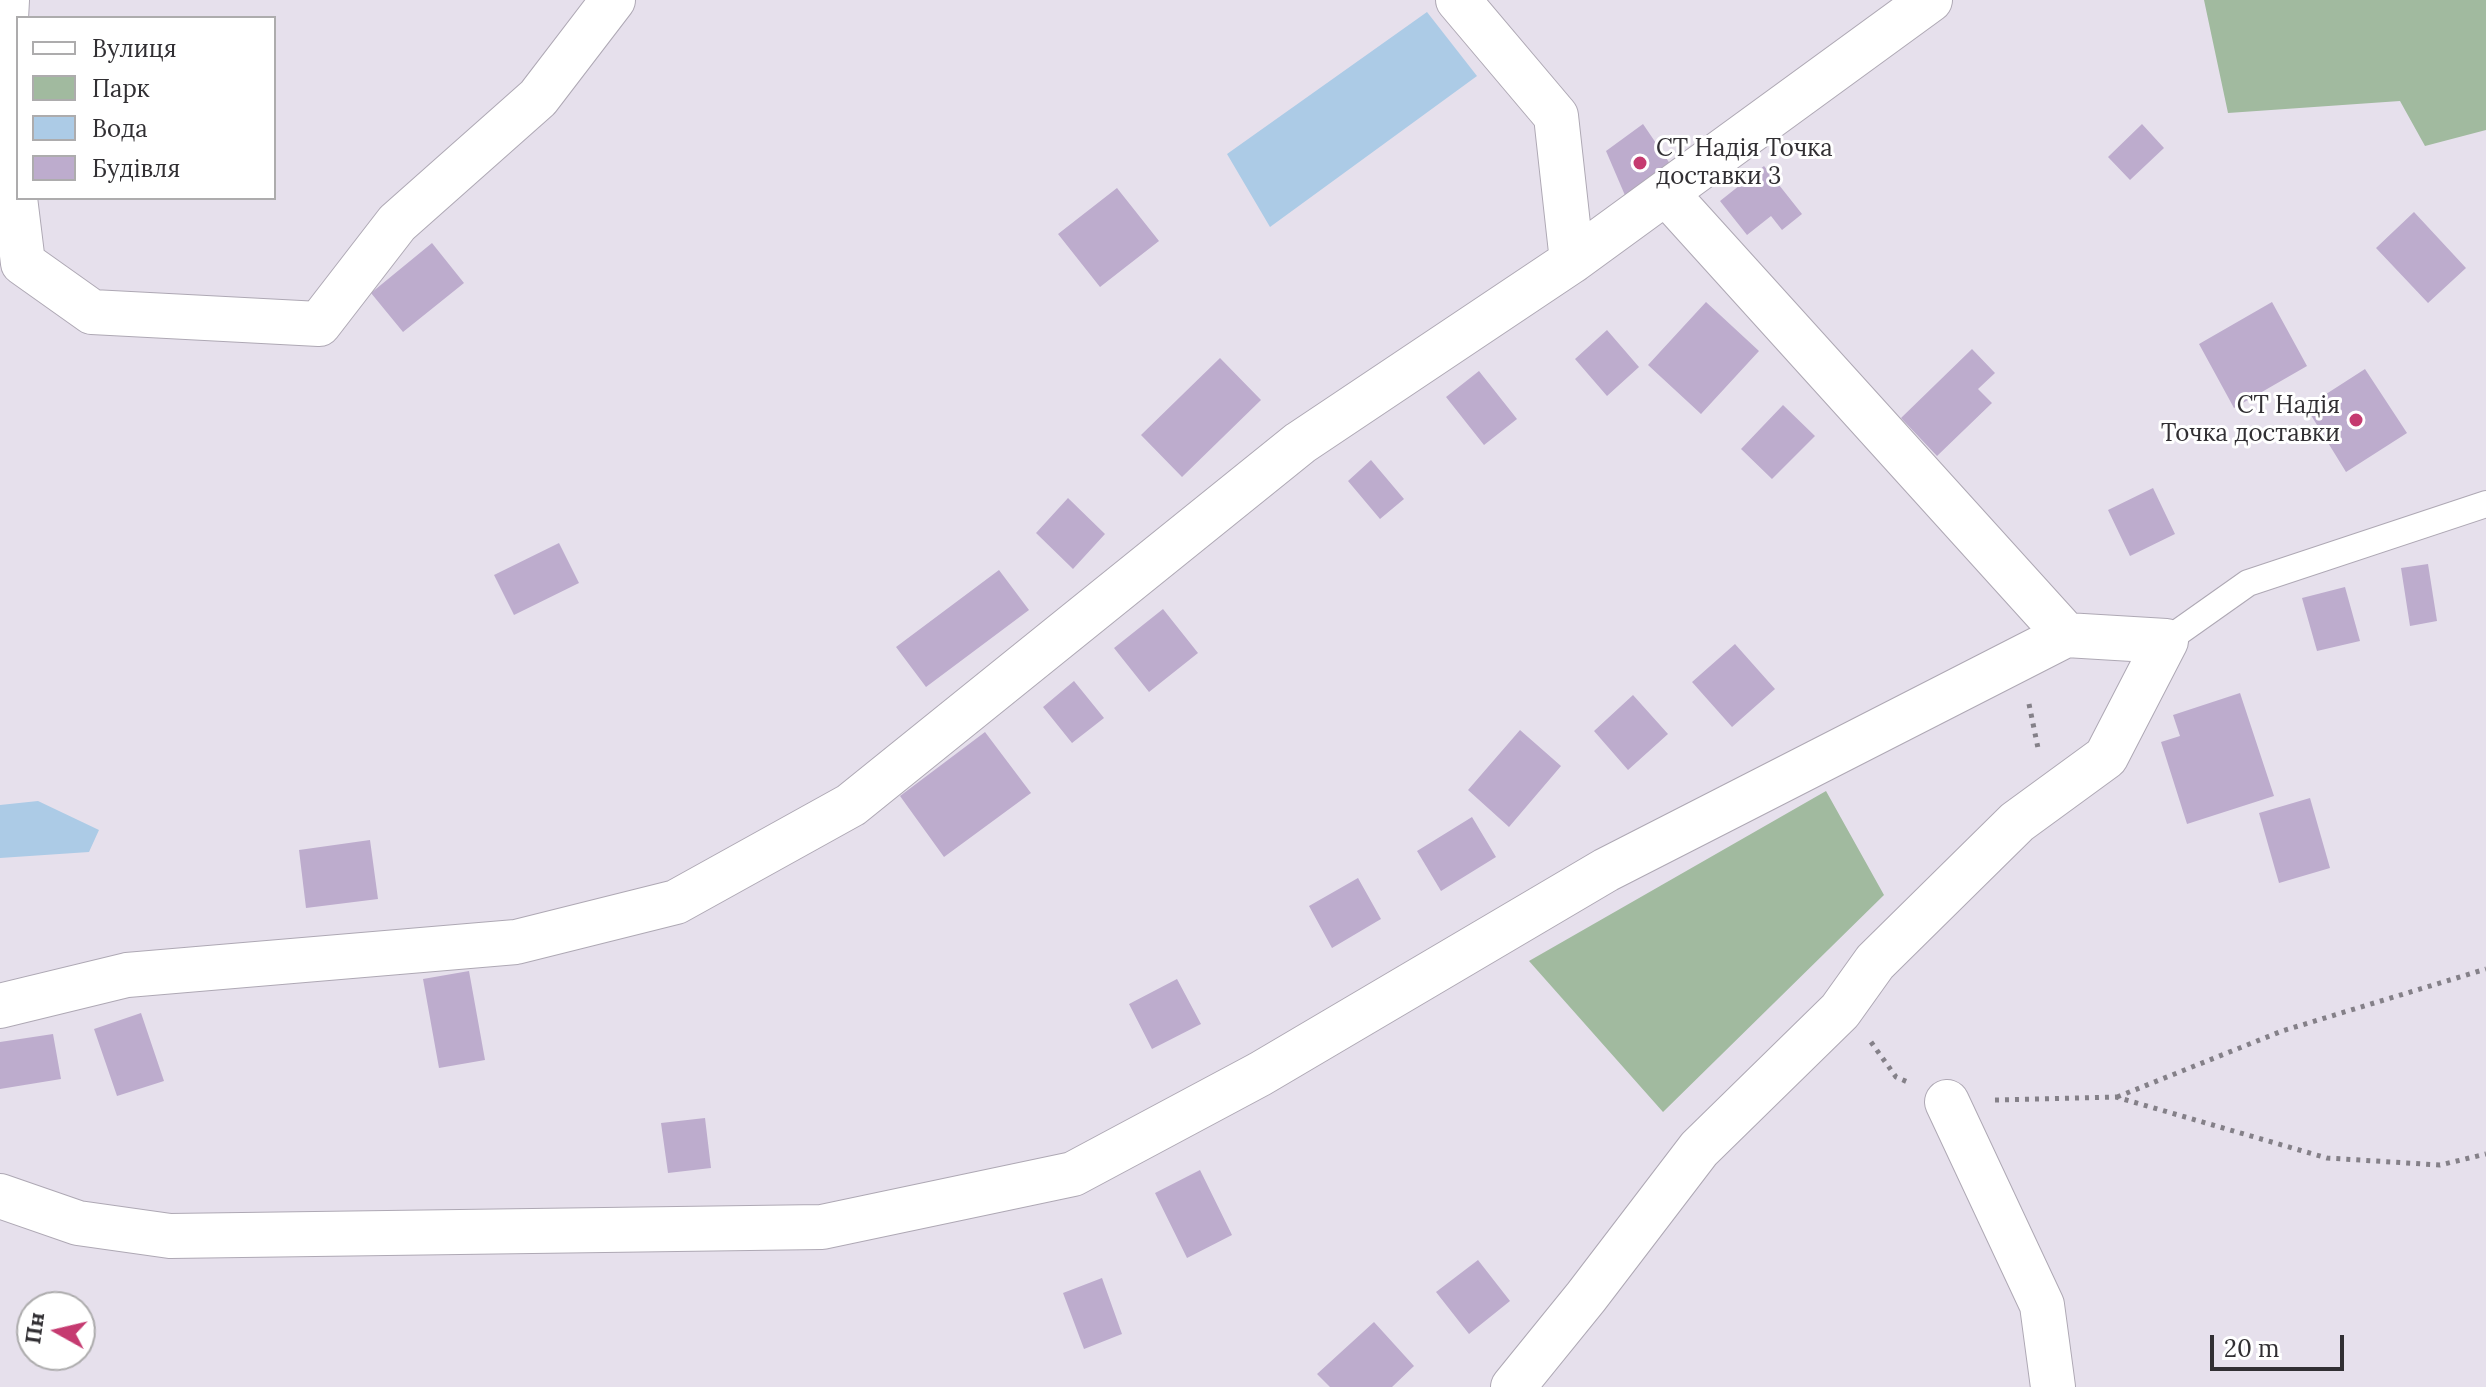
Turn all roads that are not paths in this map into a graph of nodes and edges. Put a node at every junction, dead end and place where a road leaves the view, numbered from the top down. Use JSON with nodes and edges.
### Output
{"nodes":[{"id":1,"x":7,"y":0,"type":"edge"},
{"id":2,"x":613,"y":0,"type":"edge"},
{"id":3,"x":1458,"y":0,"type":"edge"},
{"id":4,"x":1930,"y":0,"type":"edge"},
{"id":5,"x":1666,"y":193,"type":"junction"},
{"id":6,"x":1572,"y":261,"type":"junction"},
{"id":7,"x":2486,"y":504,"type":"edge"},
{"id":8,"x":2066,"y":635,"type":"junction"},
{"id":9,"x":2166,"y":641,"type":"junction"},
{"id":10,"x":0,"y":1006,"type":"edge"},
{"id":11,"x":1947,"y":1102,"type":"road end"},
{"id":12,"x":0,"y":1196,"type":"edge"},
{"id":13,"x":1513,"y":1387,"type":"edge"},
{"id":14,"x":2053,"y":1387,"type":"edge"}],
"edges":[{"from":1,"to":2,"type":"street"},
{"from":3,"to":6,"type":"street"},
{"from":4,"to":5,"type":"street"},
{"from":5,"to":6,"type":"street"},
{"from":5,"to":8,"type":"street"},
{"from":6,"to":10,"type":"street"},
{"from":7,"to":9,"type":"lane"},
{"from":8,"to":9,"type":"street"},
{"from":8,"to":12,"type":"street"},
{"from":9,"to":13,"type":"street"},
{"from":11,"to":14,"type":"street"}]}
